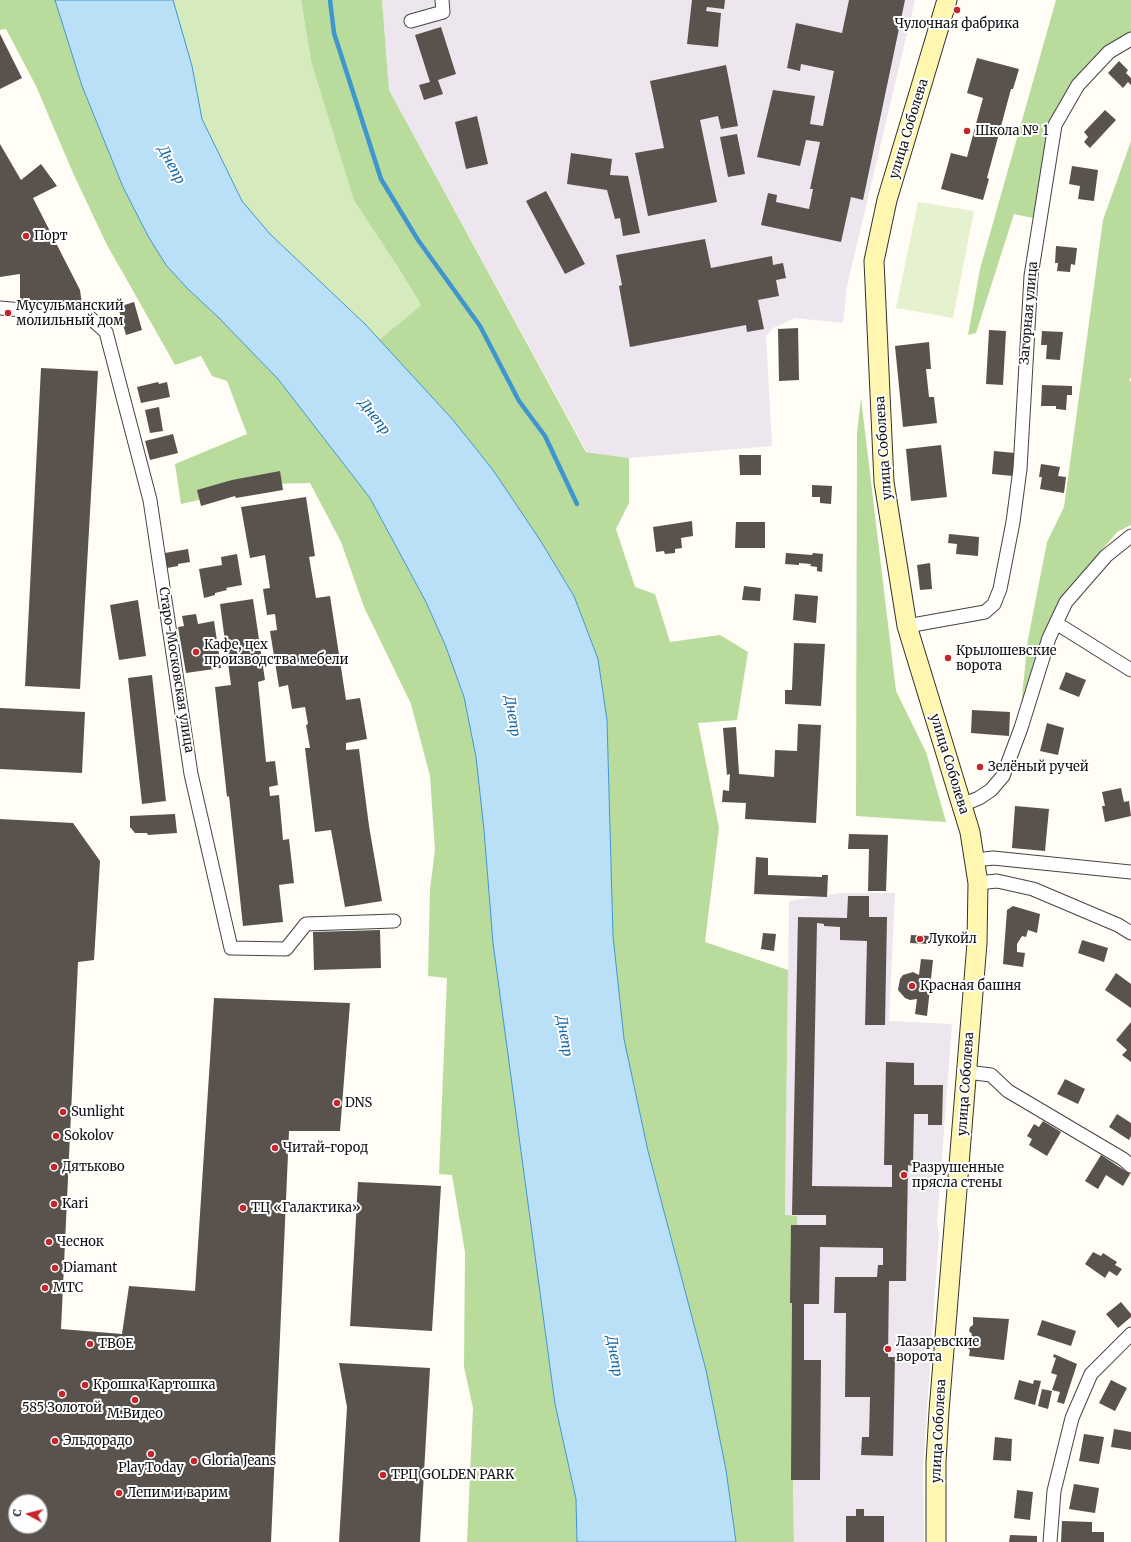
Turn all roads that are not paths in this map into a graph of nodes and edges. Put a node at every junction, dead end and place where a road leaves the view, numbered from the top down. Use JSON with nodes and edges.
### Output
{"nodes":[{"id":1,"x":442,"y":0,"type":"edge"},
{"id":2,"x":947,"y":0,"type":"edge"},
{"id":3,"x":411,"y":21,"type":"dead end"},
{"id":4,"x":1131,"y":39,"type":"edge"},
{"id":5,"x":0,"y":308,"type":"edge"},
{"id":6,"x":1131,"y":536,"type":"edge"},
{"id":7,"x":1056,"y":623,"type":"junction"},
{"id":8,"x":907,"y":626,"type":"junction"},
{"id":9,"x":1131,"y":670,"type":"edge"},
{"id":10,"x":962,"y":805,"type":"junction"},
{"id":11,"x":975,"y":860,"type":"junction"},
{"id":12,"x":1131,"y":872,"type":"edge"},
{"id":13,"x":978,"y":883,"type":"junction"},
{"id":14,"x":394,"y":920,"type":"dead end"},
{"id":15,"x":1130,"y":931,"type":"edge"},
{"id":16,"x":967,"y":1072,"type":"junction"},
{"id":17,"x":1131,"y":1166,"type":"edge"},
{"id":18,"x":1131,"y":1334,"type":"edge"},
{"id":19,"x":936,"y":1542,"type":"edge"},
{"id":20,"x":1050,"y":1542,"type":"edge"}],
"edges":[{"from":1,"to":3,"type":"street"},
{"from":2,"to":8,"type":"main road","name":"улица Соболева"},
{"from":4,"to":8,"type":"street","name":"Загорная улица"},
{"from":5,"to":14,"type":"street","name":"Старо-Московская улица"},
{"from":6,"to":7,"type":"street"},
{"from":7,"to":9,"type":"street"},
{"from":7,"to":10,"type":"street"},
{"from":8,"to":10,"type":"main road","name":"улица Соболева"},
{"from":10,"to":11,"type":"main road","name":"улица Соболева"},
{"from":11,"to":12,"type":"street"},
{"from":11,"to":13,"type":"main road","name":"улица Соболева"},
{"from":13,"to":15,"type":"street"},
{"from":13,"to":16,"type":"main road","name":"улица Соболева"},
{"from":16,"to":17,"type":"street"},
{"from":16,"to":19,"type":"main road","name":"улица Соболева"},
{"from":18,"to":20,"type":"street"}]}
